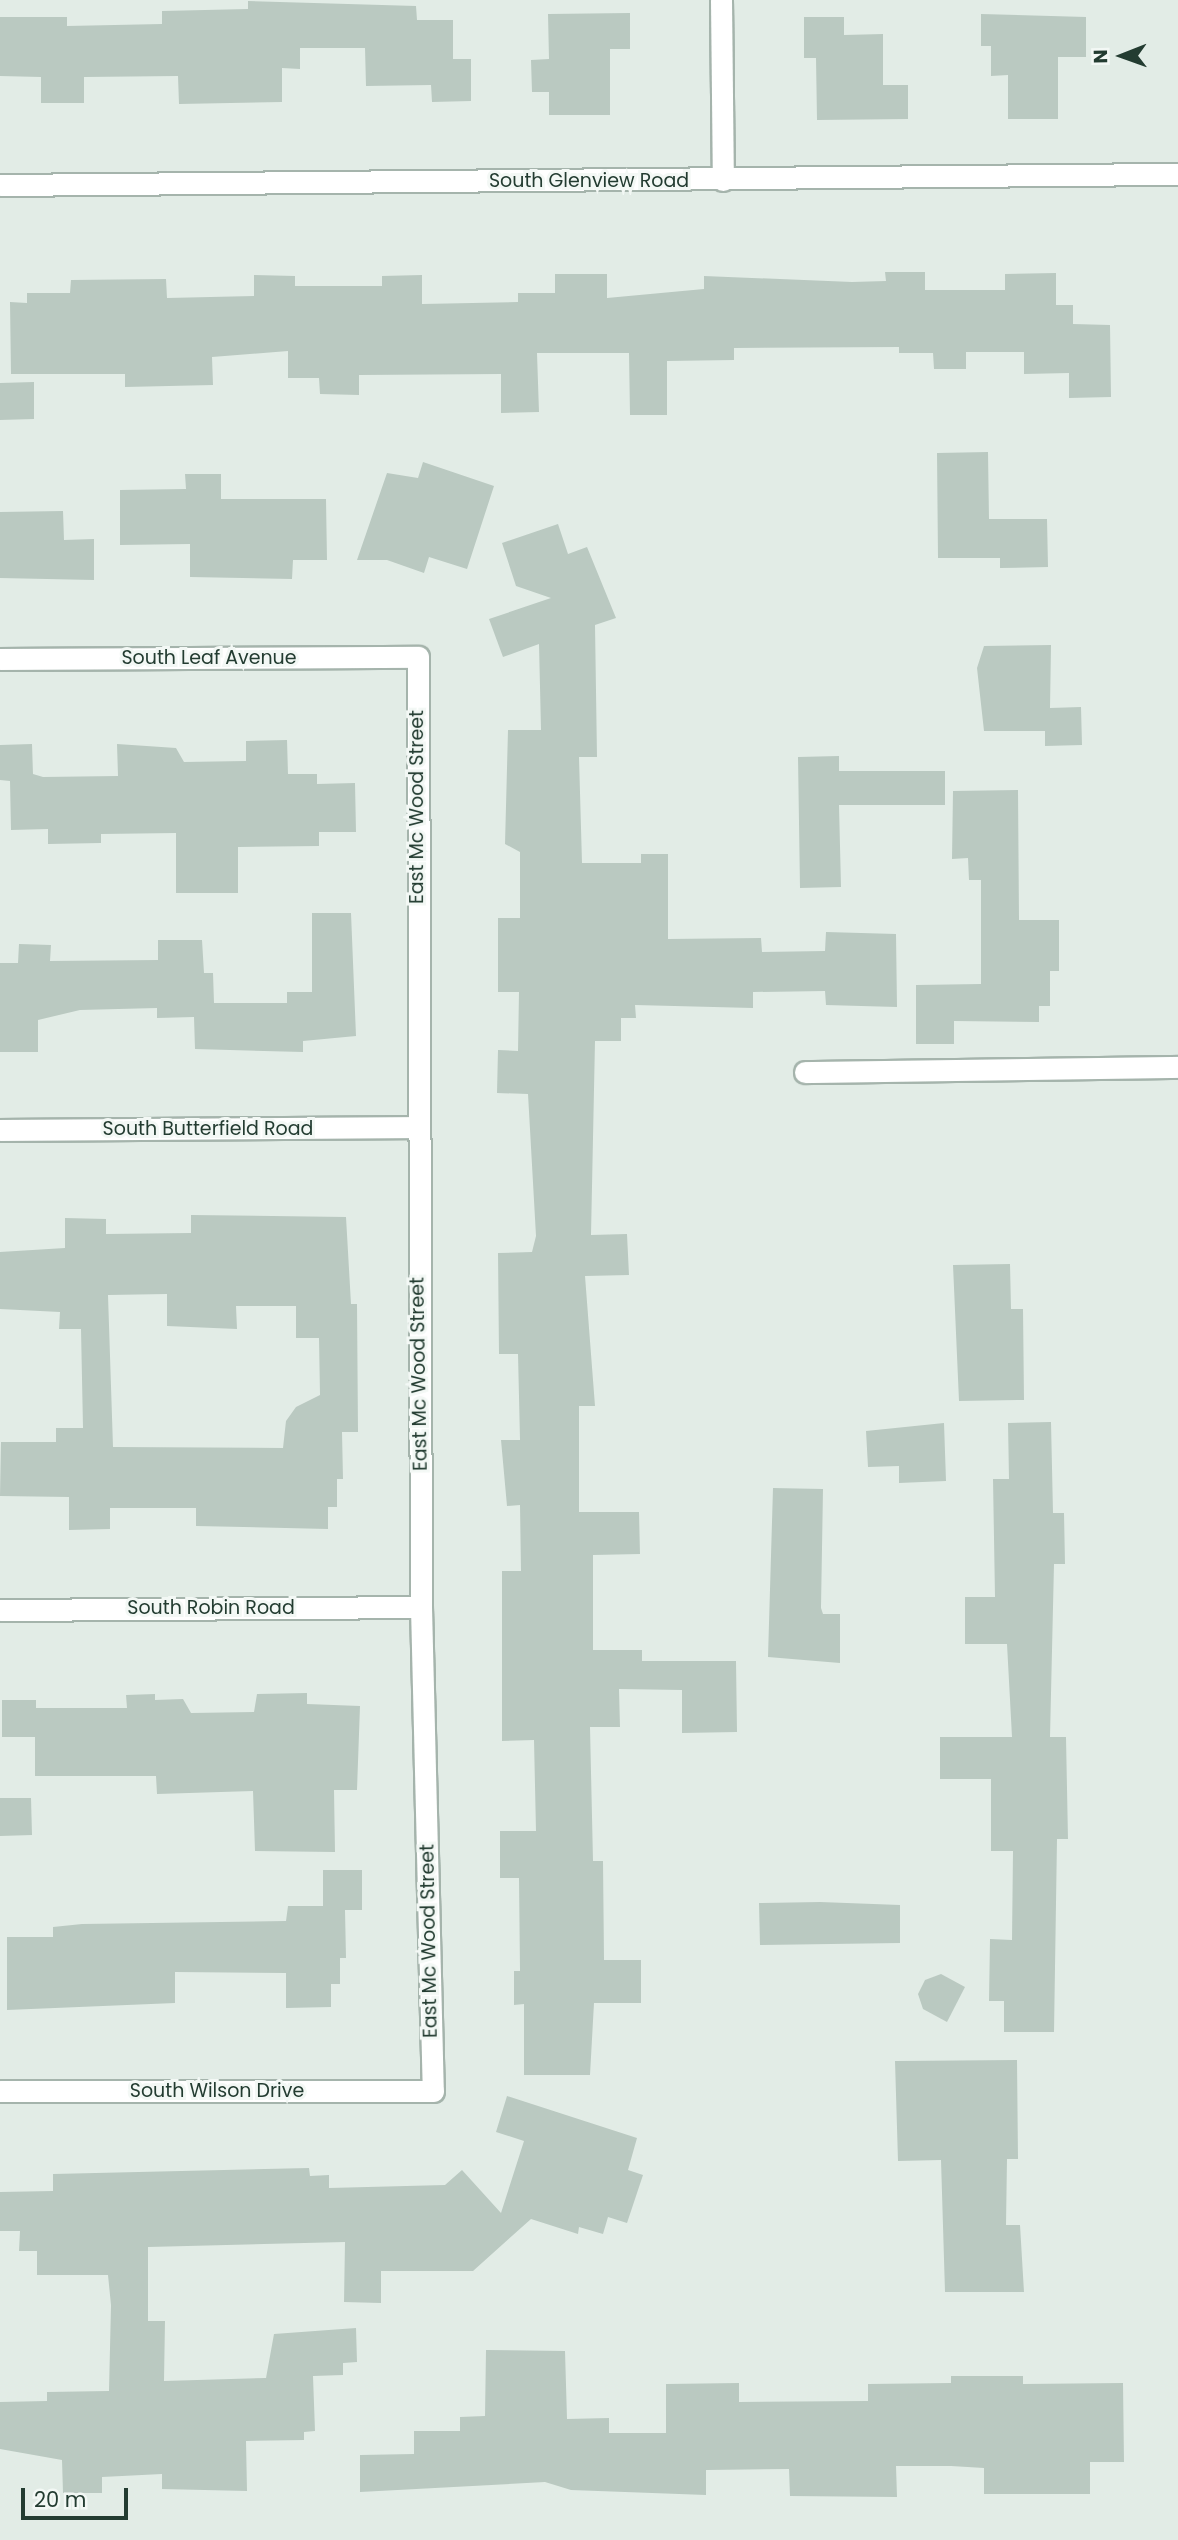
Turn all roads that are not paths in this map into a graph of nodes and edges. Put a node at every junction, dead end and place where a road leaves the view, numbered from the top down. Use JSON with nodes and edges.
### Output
{"nodes":[{"id":1,"x":721,"y":0,"type":"edge"},
{"id":2,"x":1178,"y":174,"type":"edge"},
{"id":3,"x":723,"y":180,"type":"junction"},
{"id":4,"x":0,"y":185,"type":"edge"},
{"id":5,"x":418,"y":657,"type":"joint"},
{"id":6,"x":0,"y":659,"type":"edge"},
{"id":7,"x":1178,"y":1067,"type":"edge"},
{"id":8,"x":805,"y":1072,"type":"dead end"},
{"id":9,"x":416,"y":1127,"type":"junction"},
{"id":10,"x":0,"y":1130,"type":"edge"},
{"id":11,"x":421,"y":1607,"type":"junction"},
{"id":12,"x":0,"y":1610,"type":"edge"},
{"id":13,"x":0,"y":2091,"type":"edge"},
{"id":14,"x":433,"y":2091,"type":"joint"}],
"edges":[{"from":1,"to":3,"type":"street"},
{"from":2,"to":3,"type":"street","name":"South Glenview Road"},
{"from":3,"to":4,"type":"street","name":"South Glenview Road"},
{"from":5,"to":6,"type":"street","name":"South Leaf Avenue"},
{"from":5,"to":9,"type":"street","name":"East Mc Wood Street"},
{"from":7,"to":8,"type":"street"},
{"from":9,"to":10,"type":"street","name":"South Butterfield Road"},
{"from":9,"to":11,"type":"street","name":"East Mc Wood Street"},
{"from":11,"to":12,"type":"street","name":"South Robin Road"},
{"from":11,"to":14,"type":"street","name":"East Mc Wood Street"},
{"from":13,"to":14,"type":"street","name":"South Wilson Drive"}]}
